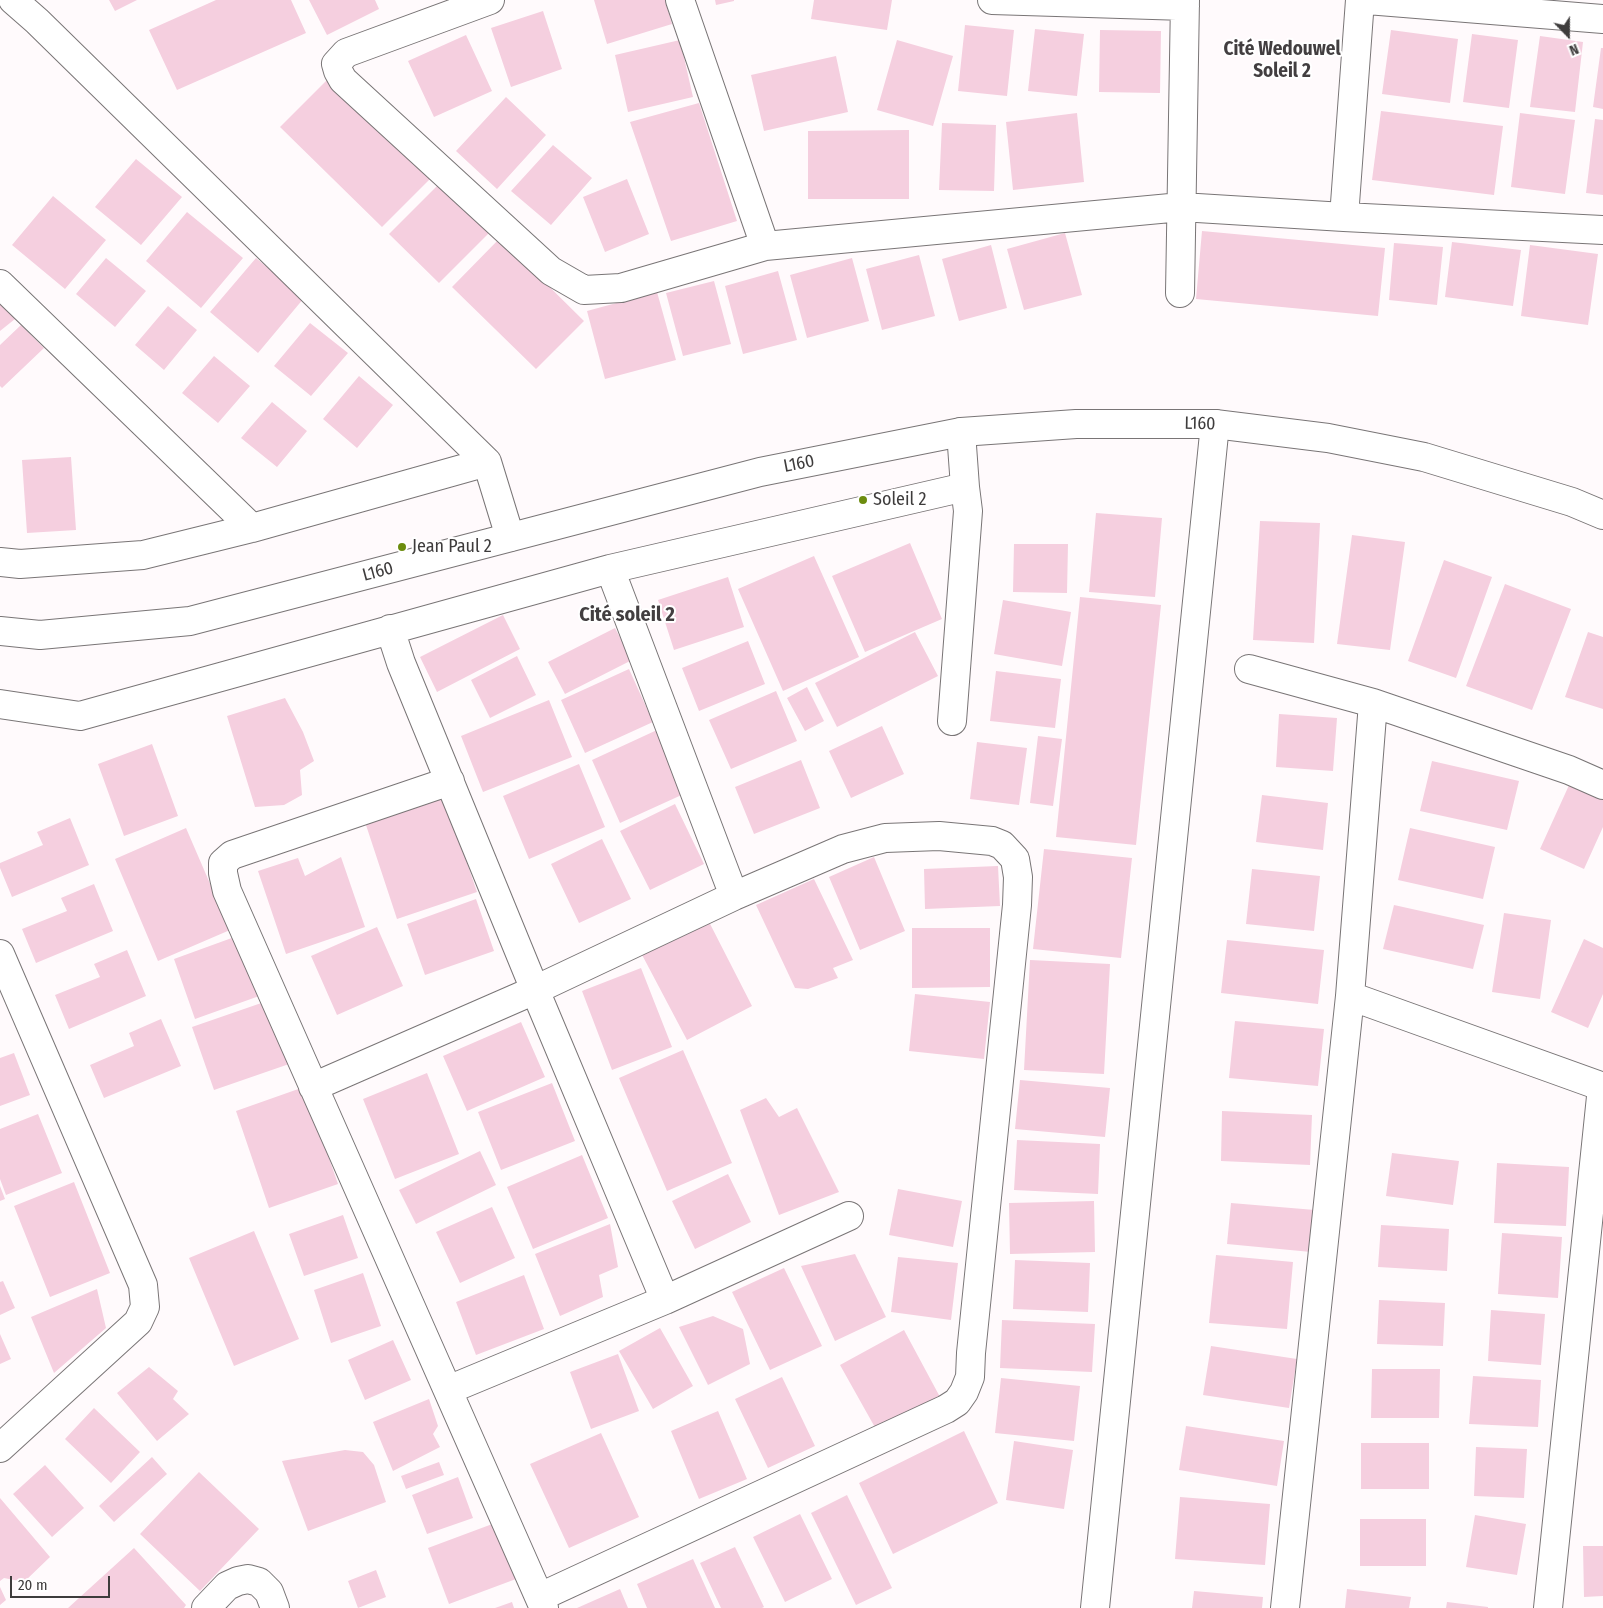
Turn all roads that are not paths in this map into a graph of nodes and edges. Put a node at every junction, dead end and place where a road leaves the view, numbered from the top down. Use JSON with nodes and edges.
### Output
{"nodes":[{"id":1,"x":13,"y":0,"type":"edge"},
{"id":2,"x":490,"y":0,"type":"edge"},
{"id":3,"x":680,"y":0,"type":"edge"},
{"id":4,"x":992,"y":0,"type":"edge"},
{"id":5,"x":1360,"y":0,"type":"edge"},
{"id":6,"x":1367,"y":0,"type":"edge"},
{"id":7,"x":1185,"y":3,"type":"edge"},
{"id":8,"x":1603,"y":19,"type":"edge"},
{"id":9,"x":1181,"y":207,"type":"junction"},
{"id":10,"x":1344,"y":217,"type":"junction"},
{"id":11,"x":1603,"y":230,"type":"edge"},
{"id":12,"x":766,"y":246,"type":"junction"},
{"id":13,"x":0,"y":284,"type":"edge"},
{"id":14,"x":1180,"y":293,"type":"dead end"},
{"id":15,"x":1215,"y":424,"type":"junction"},
{"id":16,"x":961,"y":432,"type":"junction"},
{"id":17,"x":487,"y":462,"type":"junction"},
{"id":18,"x":965,"y":487,"type":"junction"},
{"id":19,"x":1603,"y":515,"type":"edge"},
{"id":20,"x":252,"y":528,"type":"junction"},
{"id":21,"x":510,"y":537,"type":"junction"},
{"id":22,"x":0,"y":562,"type":"edge"},
{"id":23,"x":610,"y":569,"type":"junction"},
{"id":24,"x":390,"y":629,"type":"junction"},
{"id":25,"x":0,"y":631,"type":"edge"},
{"id":26,"x":1249,"y":670,"type":"dead end"},
{"id":27,"x":1373,"y":703,"type":"junction"},
{"id":28,"x":0,"y":704,"type":"edge"},
{"id":29,"x":952,"y":721,"type":"dead end"},
{"id":30,"x":450,"y":781,"type":"junction"},
{"id":31,"x":1603,"y":785,"type":"edge"},
{"id":32,"x":734,"y":896,"type":"junction"},
{"id":33,"x":0,"y":954,"type":"edge"},
{"id":34,"x":535,"y":990,"type":"junction"},
{"id":35,"x":1350,"y":996,"type":"junction"},
{"id":36,"x":313,"y":1087,"type":"junction"},
{"id":37,"x":1603,"y":1087,"type":"edge"},
{"id":38,"x":849,"y":1216,"type":"dead end"},
{"id":39,"x":665,"y":1300,"type":"junction"},
{"id":40,"x":448,"y":1390,"type":"junction"},
{"id":41,"x":0,"y":1448,"type":"edge"},
{"id":42,"x":542,"y":1602,"type":"edge"},
{"id":43,"x":206,"y":1608,"type":"edge"},
{"id":44,"x":275,"y":1608,"type":"edge"},
{"id":45,"x":1094,"y":1608,"type":"edge"},
{"id":46,"x":1285,"y":1608,"type":"edge"},
{"id":47,"x":1548,"y":1608,"type":"edge"}],
"edges":[{"from":1,"to":17,"type":"street"},
{"from":2,"to":12,"type":"street"},
{"from":3,"to":12,"type":"street"},
{"from":4,"to":7,"type":"street"},
{"from":5,"to":10,"type":"street"},
{"from":6,"to":8,"type":"street"},
{"from":7,"to":9,"type":"street"},
{"from":9,"to":10,"type":"street"},
{"from":9,"to":12,"type":"street"},
{"from":9,"to":14,"type":"street"},
{"from":10,"to":11,"type":"street"},
{"from":13,"to":20,"type":"street"},
{"from":15,"to":16,"type":"street","name":"L160"},
{"from":15,"to":19,"type":"street","name":"L160"},
{"from":15,"to":45,"type":"street"},
{"from":16,"to":18,"type":"street"},
{"from":16,"to":21,"type":"street","name":"L160"},
{"from":17,"to":20,"type":"street"},
{"from":17,"to":21,"type":"street"},
{"from":18,"to":23,"type":"street"},
{"from":18,"to":29,"type":"street"},
{"from":20,"to":22,"type":"street"},
{"from":21,"to":25,"type":"street","name":"L160"},
{"from":23,"to":24,"type":"street"},
{"from":23,"to":32,"type":"street"},
{"from":24,"to":28,"type":"street"},
{"from":24,"to":30,"type":"street"},
{"from":26,"to":27,"type":"street"},
{"from":27,"to":31,"type":"street"},
{"from":27,"to":35,"type":"street"},
{"from":30,"to":34,"type":"street"},
{"from":30,"to":36,"type":"street"},
{"from":32,"to":34,"type":"street"},
{"from":32,"to":42,"type":"street"},
{"from":33,"to":41,"type":"street"},
{"from":34,"to":36,"type":"street"},
{"from":34,"to":39,"type":"street"},
{"from":35,"to":37,"type":"street"},
{"from":35,"to":46,"type":"street"},
{"from":36,"to":40,"type":"street"},
{"from":37,"to":47,"type":"street"},
{"from":38,"to":39,"type":"street"},
{"from":39,"to":40,"type":"street"},
{"from":40,"to":42,"type":"street"},
{"from":43,"to":44,"type":"street"}]}
